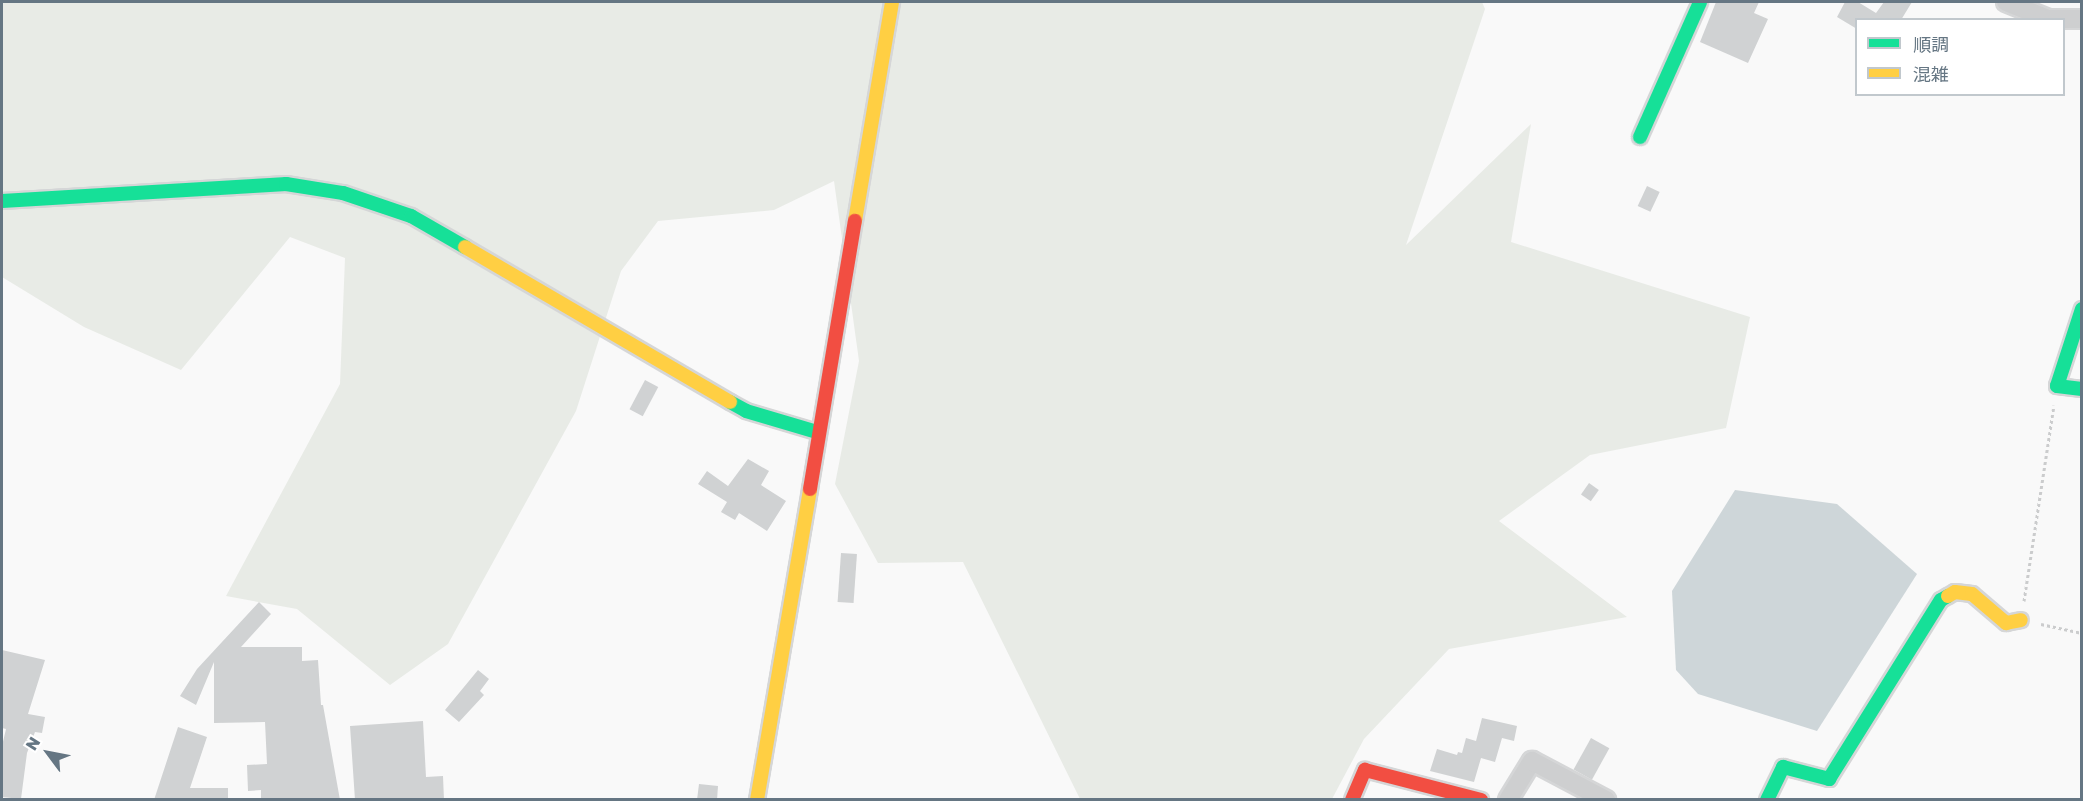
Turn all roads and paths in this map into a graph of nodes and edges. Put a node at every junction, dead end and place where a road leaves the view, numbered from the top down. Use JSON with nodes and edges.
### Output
{"nodes":[{"id":1,"x":880,"y":2,"type":"edge"},
{"id":2,"x":892,"y":2,"type":"edge"},
{"id":3,"x":1700,"y":2,"type":"edge"},
{"id":4,"x":2006,"y":2,"type":"edge"},
{"id":5,"x":2046,"y":18,"type":"edge"},
{"id":6,"x":2065,"y":19,"type":"edge"},
{"id":7,"x":2082,"y":19,"type":"edge"},
{"id":8,"x":875,"y":100,"type":"junction"},
{"id":9,"x":1640,"y":137,"type":"dead end"},
{"id":10,"x":2,"y":201,"type":"edge"},
{"id":11,"x":2082,"y":309,"type":"edge"},
{"id":12,"x":2057,"y":386,"type":"junction"},
{"id":13,"x":2082,"y":390,"type":"edge"},
{"id":14,"x":817,"y":432,"type":"junction"},
{"id":15,"x":2021,"y":620,"type":"junction"},
{"id":16,"x":2082,"y":633,"type":"edge"},
{"id":17,"x":756,"y":800,"type":"edge"},
{"id":18,"x":1352,"y":800,"type":"edge"},
{"id":19,"x":1481,"y":800,"type":"edge"},
{"id":20,"x":1508,"y":800,"type":"edge"},
{"id":21,"x":1606,"y":800,"type":"edge"},
{"id":22,"x":1767,"y":800,"type":"edge"}],
"edges":[{"from":1,"to":8,"type":"street"},
{"from":2,"to":8,"type":"street"},
{"from":3,"to":9,"type":"street"},
{"from":4,"to":5,"type":"street"},
{"from":6,"to":7,"type":"street"},
{"from":8,"to":14,"type":"street"},
{"from":10,"to":14,"type":"street"},
{"from":11,"to":12,"type":"street"},
{"from":12,"to":13,"type":"street"},
{"from":12,"to":15,"type":"path"},
{"from":14,"to":17,"type":"street"},
{"from":15,"to":16,"type":"path"},
{"from":15,"to":22,"type":"street"},
{"from":18,"to":19,"type":"street"},
{"from":20,"to":21,"type":"street"}]}
